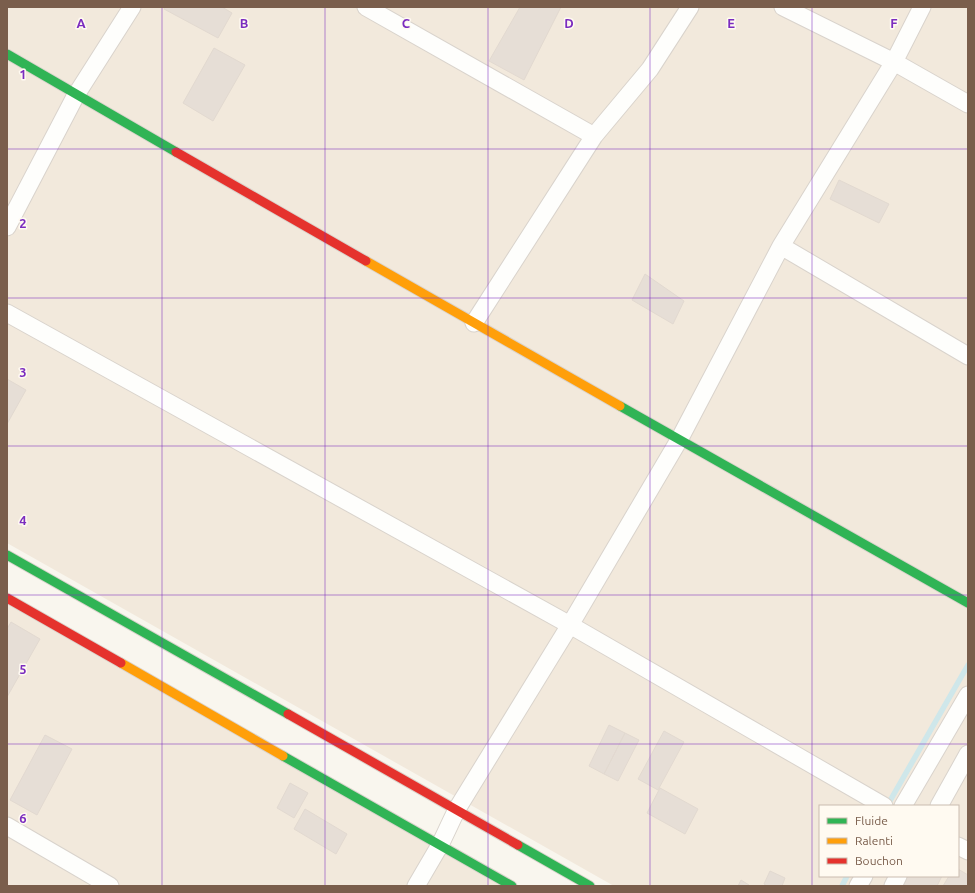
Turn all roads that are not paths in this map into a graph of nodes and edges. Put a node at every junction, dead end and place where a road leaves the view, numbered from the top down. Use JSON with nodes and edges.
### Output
{"nodes":[{"id":1,"x":132,"y":7,"type":"edge"},
{"id":2,"x":366,"y":7,"type":"edge"},
{"id":3,"x":690,"y":7,"type":"edge"},
{"id":4,"x":783,"y":7,"type":"edge"},
{"id":5,"x":922,"y":7,"type":"edge"},
{"id":6,"x":7,"y":54,"type":"edge"},
{"id":7,"x":894,"y":62,"type":"junction"},
{"id":8,"x":76,"y":95,"type":"junction"},
{"id":9,"x":968,"y":104,"type":"edge"},
{"id":10,"x":594,"y":136,"type":"junction"},
{"id":11,"x":7,"y":227,"type":"edge"},
{"id":12,"x":781,"y":246,"type":"junction"},
{"id":13,"x":7,"y":313,"type":"edge"},
{"id":14,"x":474,"y":323,"type":"junction"},
{"id":15,"x":968,"y":356,"type":"edge"},
{"id":16,"x":679,"y":440,"type":"junction"},
{"id":17,"x":7,"y":555,"type":"edge"},
{"id":18,"x":7,"y":598,"type":"edge"},
{"id":19,"x":968,"y":603,"type":"edge"},
{"id":20,"x":570,"y":625,"type":"junction"},
{"id":21,"x":968,"y":695,"type":"edge"},
{"id":22,"x":968,"y":754,"type":"edge"},
{"id":23,"x":882,"y":805,"type":"edge"},
{"id":24,"x":904,"y":805,"type":"edge"},
{"id":25,"x":940,"y":805,"type":"edge"},
{"id":26,"x":456,"y":809,"type":"junction"},
{"id":27,"x":7,"y":826,"type":"edge"},
{"id":28,"x":440,"y":845,"type":"junction"},
{"id":29,"x":959,"y":846,"type":"edge"},
{"id":30,"x":968,"y":851,"type":"edge"},
{"id":31,"x":863,"y":877,"type":"edge"},
{"id":32,"x":898,"y":877,"type":"edge"},
{"id":33,"x":110,"y":886,"type":"edge"},
{"id":34,"x":416,"y":886,"type":"edge"},
{"id":35,"x":512,"y":886,"type":"edge"},
{"id":36,"x":590,"y":886,"type":"edge"},
{"id":37,"x":858,"y":886,"type":"edge"},
{"id":38,"x":893,"y":886,"type":"edge"}],
"edges":[{"from":1,"to":8,"type":"street"},
{"from":2,"to":10,"type":"street"},
{"from":3,"to":10,"type":"street"},
{"from":4,"to":7,"type":"street"},
{"from":5,"to":7,"type":"street"},
{"from":6,"to":8,"type":"street"},
{"from":7,"to":9,"type":"street"},
{"from":7,"to":12,"type":"street"},
{"from":8,"to":11,"type":"street"},
{"from":8,"to":14,"type":"street"},
{"from":10,"to":14,"type":"street"},
{"from":12,"to":15,"type":"street"},
{"from":12,"to":16,"type":"street"},
{"from":13,"to":20,"type":"street"},
{"from":14,"to":16,"type":"street"},
{"from":16,"to":19,"type":"street"},
{"from":16,"to":20,"type":"street"},
{"from":17,"to":26,"type":"street"},
{"from":18,"to":28,"type":"street"},
{"from":20,"to":23,"type":"street"},
{"from":20,"to":26,"type":"street"},
{"from":21,"to":24,"type":"street"},
{"from":22,"to":25,"type":"street"},
{"from":26,"to":28,"type":"street"},
{"from":26,"to":36,"type":"street"},
{"from":27,"to":33,"type":"street"},
{"from":28,"to":34,"type":"street"},
{"from":28,"to":35,"type":"street"},
{"from":29,"to":30,"type":"street"},
{"from":31,"to":37,"type":"street"},
{"from":32,"to":38,"type":"street"}]}
